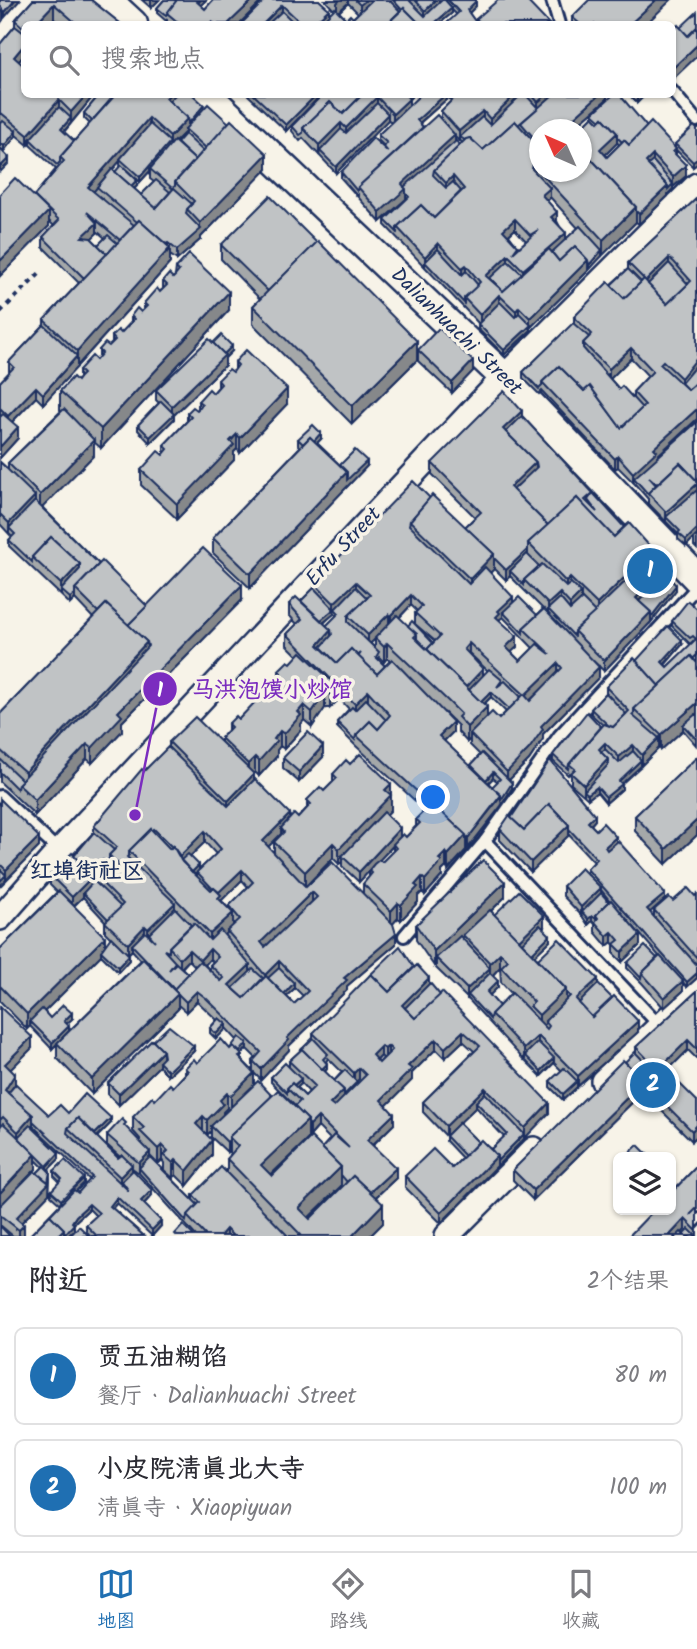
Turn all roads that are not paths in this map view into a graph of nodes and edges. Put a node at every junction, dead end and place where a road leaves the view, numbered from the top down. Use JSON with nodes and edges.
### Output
{"nodes":[{"id":1,"x":107,"y":0,"type":"edge"},
{"id":2,"x":552,"y":0,"type":"edge"},
{"id":3,"x":130,"y":21,"type":"edge"},
{"id":4,"x":558,"y":21,"type":"edge"},
{"id":5,"x":676,"y":95,"type":"edge"},
{"id":6,"x":210,"y":98,"type":"edge"},
{"id":7,"x":697,"y":121,"type":"edge"},
{"id":8,"x":697,"y":185,"type":"edge"},
{"id":9,"x":504,"y":377,"type":"junction"},
{"id":10,"x":697,"y":578,"type":"edge"},
{"id":11,"x":697,"y":587,"type":"edge"},
{"id":12,"x":0,"y":796,"type":"edge"},
{"id":13,"x":485,"y":841,"type":"junction"},
{"id":14,"x":59,"y":851,"type":"junction"},
{"id":15,"x":0,"y":918,"type":"edge"},
{"id":16,"x":404,"y":936,"type":"dead end"},
{"id":17,"x":697,"y":990,"type":"edge"},
{"id":18,"x":690,"y":1020,"type":"edge"},
{"id":19,"x":659,"y":1025,"type":"junction"},
{"id":20,"x":591,"y":1092,"type":"edge"},
{"id":21,"x":553,"y":1130,"type":"edge"},
{"id":22,"x":697,"y":1219,"type":"edge"},
{"id":23,"x":447,"y":1236,"type":"edge"},
{"id":24,"x":681,"y":1236,"type":"edge"}],
"edges":[{"from":1,"to":3,"type":"street"},
{"from":2,"to":4,"type":"lane"},
{"from":5,"to":7,"type":"lane"},
{"from":6,"to":9,"type":"street","name":"Dalianhuachi Street"},
{"from":8,"to":9,"type":"street","name":"Erfu Street"},
{"from":9,"to":10,"type":"street","name":"Dalianhuachi Street"},
{"from":9,"to":14,"type":"street","name":"Erfu Street"},
{"from":11,"to":13,"type":"lane"},
{"from":12,"to":14,"type":"lane"},
{"from":13,"to":16,"type":"lane"},
{"from":13,"to":19,"type":"lane"},
{"from":14,"to":15,"type":"street","name":"Erfu Street"},
{"from":17,"to":19,"type":"street"},
{"from":18,"to":19,"type":"lane"},
{"from":19,"to":20,"type":"street"},
{"from":21,"to":23,"type":"street"},
{"from":22,"to":24,"type":"lane"}]}
